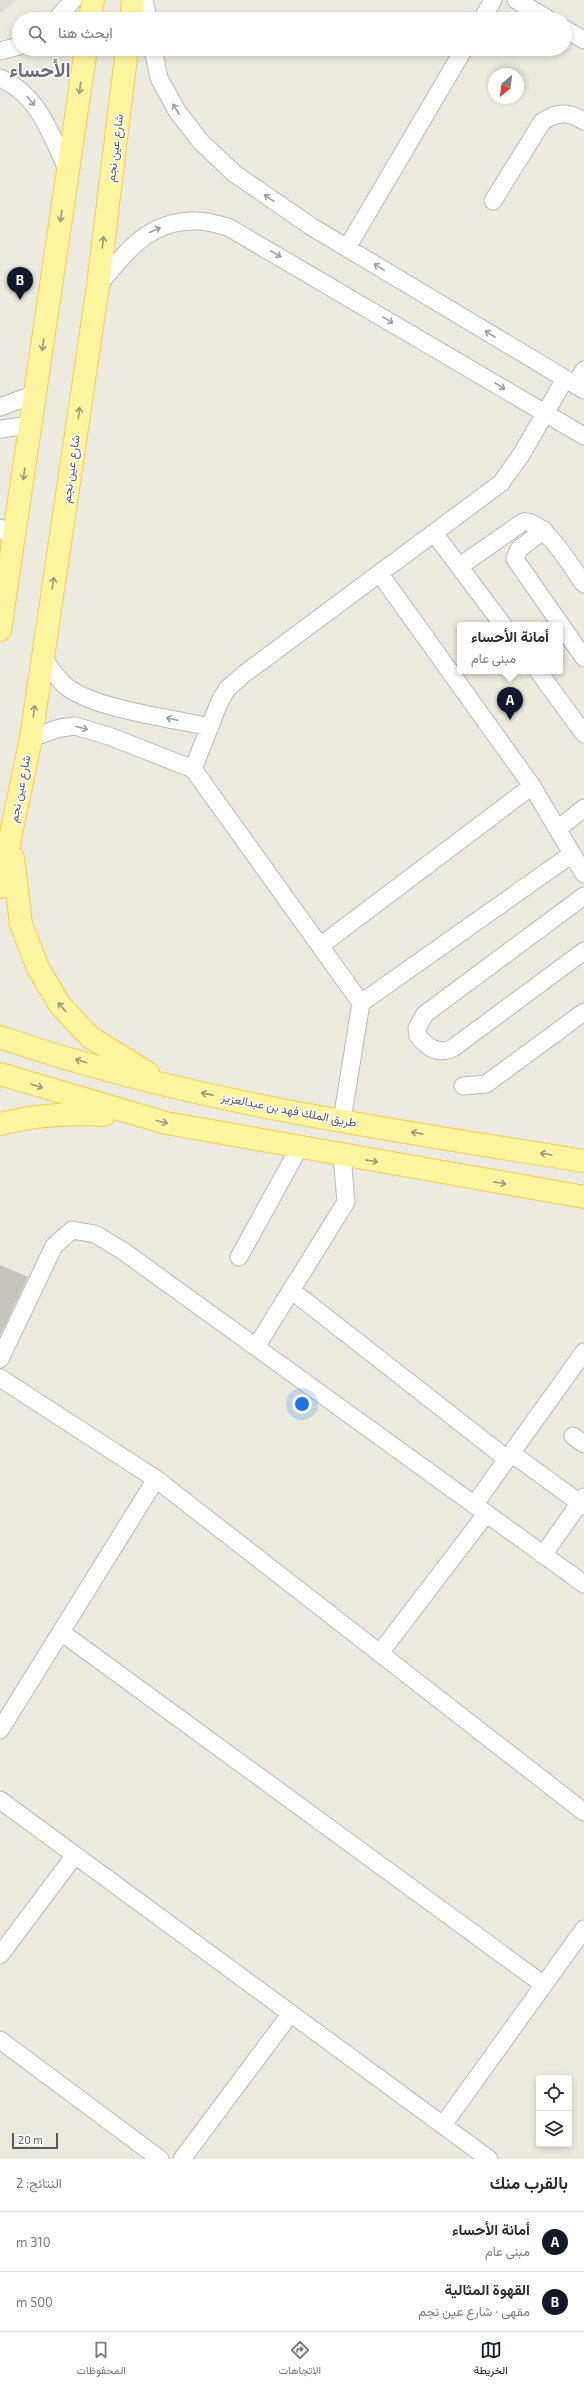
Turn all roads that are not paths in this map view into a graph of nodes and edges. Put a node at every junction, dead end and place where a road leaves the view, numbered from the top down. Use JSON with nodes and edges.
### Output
{"nodes":[{"id":1,"x":73,"y":0,"type":"edge"},
{"id":2,"x":93,"y":0,"type":"edge"},
{"id":3,"x":133,"y":0,"type":"edge"},
{"id":4,"x":144,"y":0,"type":"edge"},
{"id":5,"x":493,"y":0,"type":"edge"},
{"id":6,"x":516,"y":0,"type":"edge"},
{"id":7,"x":63,"y":12,"type":"edge"},
{"id":8,"x":91,"y":12,"type":"edge"},
{"id":9,"x":132,"y":12,"type":"edge"},
{"id":10,"x":147,"y":12,"type":"edge"},
{"id":11,"x":486,"y":12,"type":"edge"},
{"id":12,"x":536,"y":12,"type":"edge"},
{"id":13,"x":572,"y":33,"type":"edge"},
{"id":14,"x":584,"y":40,"type":"edge"},
{"id":15,"x":12,"y":48,"type":"edge"},
{"id":16,"x":0,"y":51,"type":"edge"},
{"id":17,"x":85,"y":56,"type":"edge"},
{"id":18,"x":126,"y":56,"type":"edge"},
{"id":19,"x":155,"y":56,"type":"edge"},
{"id":20,"x":460,"y":56,"type":"edge"},
{"id":21,"x":0,"y":78,"type":"edge"},
{"id":22,"x":584,"y":121,"type":"edge"},
{"id":23,"x":68,"y":171,"type":"junction"},
{"id":24,"x":493,"y":201,"type":"dead end"},
{"id":25,"x":347,"y":248,"type":"junction"},
{"id":26,"x":98,"y":286,"type":"junction"},
{"id":27,"x":584,"y":370,"type":"edge"},
{"id":28,"x":575,"y":385,"type":"edge"},
{"id":29,"x":35,"y":394,"type":"junction"},
{"id":30,"x":0,"y":407,"type":"edge"},
{"id":31,"x":545,"y":413,"type":"junction"},
{"id":32,"x":31,"y":424,"type":"junction"},
{"id":33,"x":0,"y":429,"type":"edge"},
{"id":34,"x":584,"y":436,"type":"edge"},
{"id":35,"x":544,"y":530,"type":"junction"},
{"id":36,"x":7,"y":533,"type":"edge"},
{"id":37,"x":434,"y":533,"type":"junction"},
{"id":38,"x":460,"y":566,"type":"junction"},
{"id":39,"x":380,"y":574,"type":"junction"},
{"id":40,"x":584,"y":584,"type":"edge"},
{"id":41,"x":502,"y":622,"type":"edge"},
{"id":42,"x":559,"y":622,"type":"edge"},
{"id":43,"x":563,"y":628,"type":"edge"},
{"id":44,"x":0,"y":630,"type":"edge"},
{"id":45,"x":42,"y":656,"type":"junction"},
{"id":46,"x":584,"y":658,"type":"edge"},
{"id":47,"x":540,"y":674,"type":"edge"},
{"id":48,"x":210,"y":727,"type":"junction"},
{"id":49,"x":584,"y":734,"type":"edge"},
{"id":50,"x":30,"y":738,"type":"junction"},
{"id":51,"x":193,"y":769,"type":"junction"},
{"id":52,"x":532,"y":786,"type":"junction"},
{"id":53,"x":584,"y":808,"type":"edge"},
{"id":54,"x":558,"y":829,"type":"junction"},
{"id":55,"x":11,"y":834,"type":"junction"},
{"id":56,"x":572,"y":854,"type":"junction"},
{"id":57,"x":584,"y":874,"type":"edge"},
{"id":58,"x":0,"y":887,"type":"edge"},
{"id":59,"x":584,"y":896,"type":"edge"},
{"id":60,"x":320,"y":946,"type":"junction"},
{"id":61,"x":584,"y":951,"type":"edge"},
{"id":62,"x":361,"y":1003,"type":"junction"},
{"id":63,"x":584,"y":1012,"type":"edge"},
{"id":64,"x":0,"y":1037,"type":"edge"},
{"id":65,"x":0,"y":1074,"type":"edge"},
{"id":66,"x":463,"y":1086,"type":"dead end"},
{"id":67,"x":172,"y":1087,"type":"junction"},
{"id":68,"x":140,"y":1116,"type":"junction"},
{"id":69,"x":342,"y":1120,"type":"junction"},
{"id":70,"x":0,"y":1124,"type":"edge"},
{"id":71,"x":299,"y":1148,"type":"junction"},
{"id":72,"x":342,"y":1156,"type":"junction"},
{"id":73,"x":584,"y":1161,"type":"edge"},
{"id":74,"x":584,"y":1197,"type":"edge"},
{"id":75,"x":239,"y":1258,"type":"dead end"},
{"id":76,"x":291,"y":1290,"type":"junction"},
{"id":77,"x":256,"y":1347,"type":"junction"},
{"id":78,"x":584,"y":1352,"type":"edge"},
{"id":79,"x":0,"y":1359,"type":"edge"},
{"id":80,"x":0,"y":1378,"type":"edge"},
{"id":81,"x":509,"y":1456,"type":"junction"},
{"id":82,"x":156,"y":1479,"type":"junction"},
{"id":83,"x":582,"y":1502,"type":"edge"},
{"id":84,"x":480,"y":1509,"type":"junction"},
{"id":85,"x":543,"y":1555,"type":"junction"},
{"id":86,"x":584,"y":1584,"type":"edge"},
{"id":87,"x":61,"y":1632,"type":"junction"},
{"id":88,"x":380,"y":1653,"type":"junction"},
{"id":89,"x":0,"y":1730,"type":"edge"},
{"id":90,"x":0,"y":1800,"type":"edge"},
{"id":91,"x":584,"y":1812,"type":"edge"},
{"id":92,"x":75,"y":1855,"type":"junction"},
{"id":93,"x":584,"y":1929,"type":"edge"},
{"id":94,"x":0,"y":1955,"type":"edge"},
{"id":95,"x":544,"y":1985,"type":"junction"},
{"id":96,"x":290,"y":2013,"type":"junction"},
{"id":97,"x":0,"y":2040,"type":"edge"},
{"id":98,"x":443,"y":2125,"type":"junction"},
{"id":99,"x":160,"y":2159,"type":"edge"},
{"id":100,"x":182,"y":2159,"type":"edge"},
{"id":101,"x":489,"y":2159,"type":"edge"}],
"edges":[{"from":1,"to":7,"type":"street"},
{"from":2,"to":8,"type":"main road"},
{"from":3,"to":9,"type":"main road"},
{"from":4,"to":10,"type":"street"},
{"from":5,"to":11,"type":"street"},
{"from":6,"to":12,"type":"street"},
{"from":13,"to":14,"type":"street"},
{"from":15,"to":16,"type":"street"},
{"from":17,"to":23,"type":"main road","one_way":true},
{"from":26,"to":18,"type":"main road","name":"شارع عين نجم","one_way":true},
{"from":25,"to":19,"type":"street","one_way":true},
{"from":20,"to":25,"type":"street"},
{"from":21,"to":23,"type":"street","one_way":true},
{"from":22,"to":24,"type":"street"},
{"from":23,"to":29,"type":"main road","one_way":true},
{"from":28,"to":25,"type":"street","one_way":true},
{"from":26,"to":31,"type":"street","one_way":true},
{"from":45,"to":26,"type":"main road","name":"شارع عين نجم","one_way":true},
{"from":27,"to":28,"type":"street"},
{"from":28,"to":31,"type":"street"},
{"from":29,"to":30,"type":"street"},
{"from":29,"to":32,"type":"main road"},
{"from":31,"to":34,"type":"street"},
{"from":31,"to":37,"type":"street"},
{"from":32,"to":33,"type":"street"},
{"from":32,"to":36,"type":"main road","one_way":true},
{"from":35,"to":38,"type":"street"},
{"from":35,"to":40,"type":"street"},
{"from":35,"to":42,"type":"street"},
{"from":36,"to":44,"type":"main road"},
{"from":37,"to":38,"type":"street"},
{"from":37,"to":39,"type":"street"},
{"from":38,"to":41,"type":"street"},
{"from":39,"to":48,"type":"street"},
{"from":39,"to":52,"type":"street"},
{"from":43,"to":46,"type":"street"},
{"from":48,"to":45,"type":"street","one_way":true},
{"from":50,"to":45,"type":"main road","name":"شارع عين نجم","one_way":true},
{"from":47,"to":49,"type":"street"},
{"from":48,"to":51,"type":"street"},
{"from":50,"to":51,"type":"street","one_way":true},
{"from":50,"to":55,"type":"main road","name":"شارع عين نجم"},
{"from":51,"to":60,"type":"street"},
{"from":52,"to":54,"type":"street"},
{"from":52,"to":60,"type":"street"},
{"from":53,"to":54,"type":"street"},
{"from":54,"to":56,"type":"street"},
{"from":55,"to":58,"type":"main road","name":"شارع عين نجم"},
{"from":67,"to":55,"type":"main road","one_way":true},
{"from":56,"to":57,"type":"street"},
{"from":56,"to":62,"type":"street"},
{"from":59,"to":61,"type":"street"},
{"from":60,"to":62,"type":"street"},
{"from":62,"to":69,"type":"street"},
{"from":63,"to":66,"type":"street"},
{"from":67,"to":64,"type":"main road","name":"طريق الملك فهد بن عبدالعزيز","one_way":true},
{"from":65,"to":68,"type":"main road","one_way":true},
{"from":69,"to":67,"type":"main road","name":"طريق الملك فهد بن عبدالعزيز","one_way":true},
{"from":68,"to":70,"type":"main road"},
{"from":68,"to":71,"type":"main road","one_way":true},
{"from":73,"to":69,"type":"main road","name":"طريق الملك فهد بن عبدالعزيز","one_way":true},
{"from":71,"to":72,"type":"main road"},
{"from":71,"to":75,"type":"street"},
{"from":72,"to":74,"type":"main road","one_way":true},
{"from":72,"to":76,"type":"street"},
{"from":76,"to":77,"type":"street"},
{"from":76,"to":81,"type":"street"},
{"from":77,"to":79,"type":"street"},
{"from":77,"to":84,"type":"street"},
{"from":78,"to":81,"type":"street"},
{"from":80,"to":82,"type":"street"},
{"from":81,"to":83,"type":"street"},
{"from":81,"to":84,"type":"street"},
{"from":82,"to":87,"type":"street"},
{"from":82,"to":88,"type":"street"},
{"from":83,"to":85,"type":"street"},
{"from":84,"to":85,"type":"street"},
{"from":84,"to":88,"type":"street"},
{"from":85,"to":86,"type":"street"},
{"from":87,"to":89,"type":"street"},
{"from":87,"to":95,"type":"street"},
{"from":88,"to":91,"type":"street"},
{"from":90,"to":92,"type":"street"},
{"from":92,"to":94,"type":"street"},
{"from":92,"to":96,"type":"street"},
{"from":93,"to":95,"type":"street"},
{"from":95,"to":98,"type":"street"},
{"from":96,"to":98,"type":"street"},
{"from":96,"to":100,"type":"street"},
{"from":97,"to":99,"type":"street"},
{"from":98,"to":101,"type":"street"}]}
